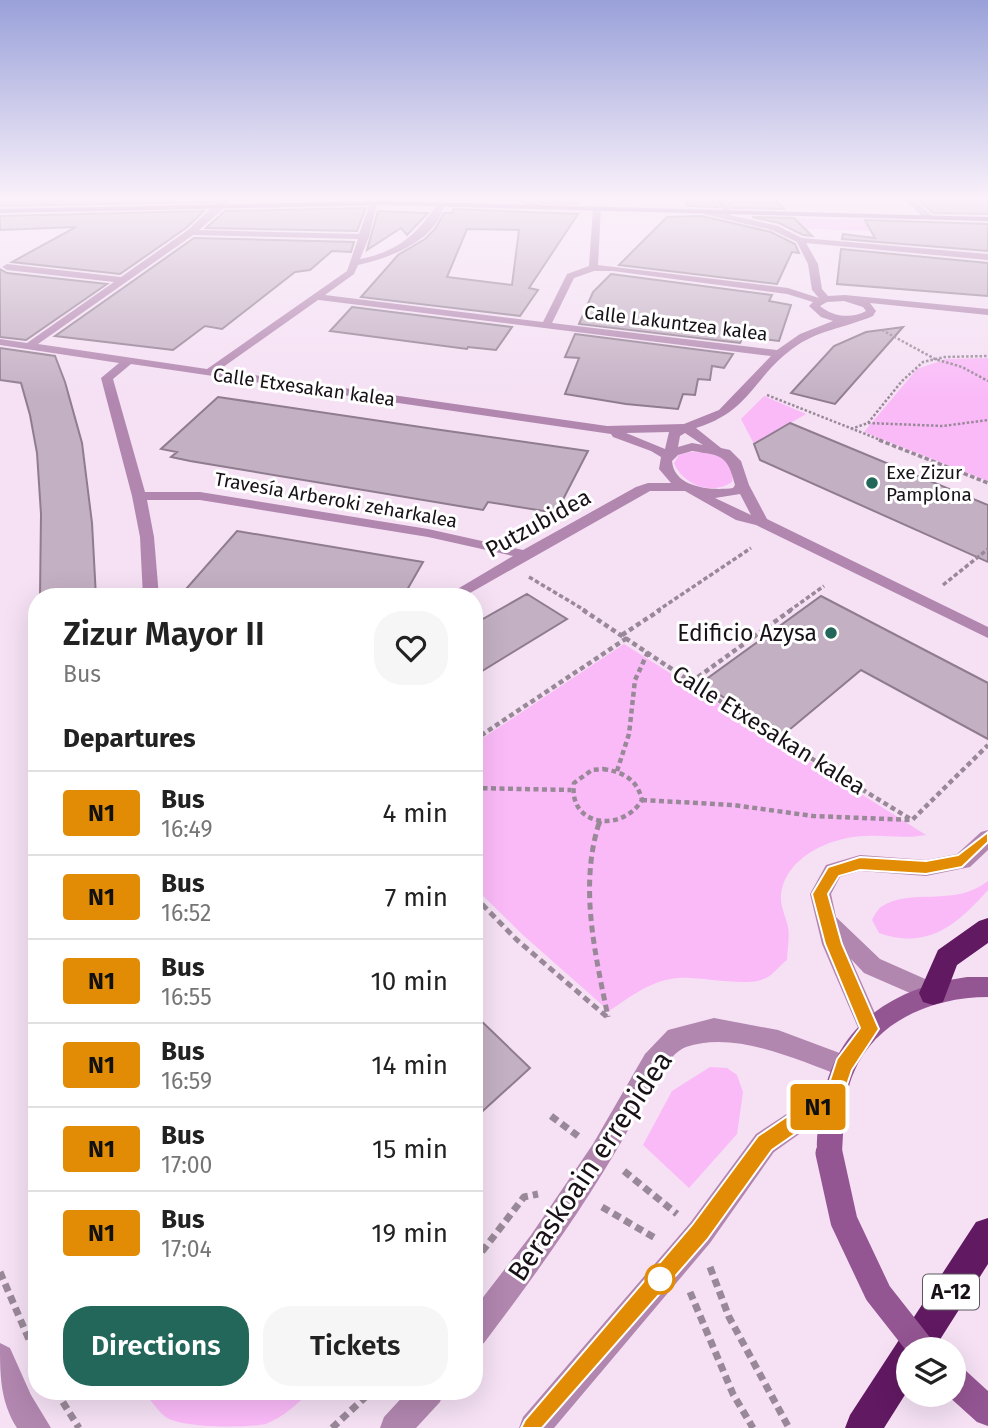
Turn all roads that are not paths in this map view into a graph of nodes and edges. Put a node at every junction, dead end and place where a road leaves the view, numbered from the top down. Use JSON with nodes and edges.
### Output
{"nodes":[{"id":1,"x":146,"y":264,"type":"edge"},
{"id":2,"x":356,"y":264,"type":"edge"},
{"id":3,"x":593,"y":264,"type":"edge"},
{"id":4,"x":813,"y":264,"type":"edge"},
{"id":5,"x":7,"y":267,"type":"dead end"},
{"id":6,"x":593,"y":268,"type":"junction"},
{"id":7,"x":122,"y":280,"type":"junction"},
{"id":8,"x":319,"y":297,"type":"junction"},
{"id":9,"x":845,"y":298,"type":"junction"},
{"id":10,"x":819,"y":303,"type":"junction"},
{"id":11,"x":988,"y":313,"type":"edge"},
{"id":12,"x":869,"y":314,"type":"junction"},
{"id":13,"x":851,"y":319,"type":"junction"},
{"id":14,"x":546,"y":325,"type":"junction"},
{"id":15,"x":798,"y":340,"type":"junction"},
{"id":16,"x":0,"y":342,"type":"edge"},
{"id":17,"x":29,"y":346,"type":"junction"},
{"id":18,"x":779,"y":354,"type":"junction"},
{"id":19,"x":128,"y":361,"type":"junction"},
{"id":20,"x":208,"y":373,"type":"junction"},
{"id":21,"x":718,"y":416,"type":"junction"},
{"id":22,"x":684,"y":428,"type":"junction"},
{"id":23,"x":607,"y":430,"type":"junction"},
{"id":24,"x":721,"y":452,"type":"junction"},
{"id":25,"x":668,"y":458,"type":"junction"},
{"id":26,"x":742,"y":485,"type":"junction"},
{"id":27,"x":648,"y":487,"type":"junction"},
{"id":28,"x":689,"y":489,"type":"junction"},
{"id":29,"x":139,"y":496,"type":"junction"},
{"id":30,"x":761,"y":522,"type":"junction"},
{"id":31,"x":526,"y":556,"type":"junction"},
{"id":32,"x":150,"y":588,"type":"edge"},
{"id":33,"x":468,"y":588,"type":"edge"},
{"id":34,"x":988,"y":633,"type":"edge"},
{"id":35,"x":988,"y":838,"type":"edge"},
{"id":36,"x":828,"y":922,"type":"junction"},
{"id":37,"x":988,"y":929,"type":"edge"},
{"id":38,"x":985,"y":987,"type":"edge"},
{"id":39,"x":933,"y":993,"type":"junction"},
{"id":40,"x":870,"y":1029,"type":"junction"},
{"id":41,"x":844,"y":1066,"type":"junction"},
{"id":42,"x":834,"y":1096,"type":"junction"},
{"id":43,"x":988,"y":1234,"type":"edge"},
{"id":44,"x":483,"y":1320,"type":"edge"},
{"id":45,"x":913,"y":1337,"type":"edge"},
{"id":46,"x":922,"y":1337,"type":"edge"},
{"id":47,"x":0,"y":1358,"type":"edge"},
{"id":48,"x":896,"y":1377,"type":"edge"},
{"id":49,"x":966,"y":1391,"type":"edge"},
{"id":50,"x":421,"y":1400,"type":"edge"},
{"id":51,"x":988,"y":1410,"type":"edge"},
{"id":52,"x":36,"y":1428,"type":"edge"},
{"id":53,"x":395,"y":1428,"type":"edge"},
{"id":54,"x":534,"y":1428,"type":"edge"},
{"id":55,"x":863,"y":1428,"type":"edge"}],
"edges":[{"from":1,"to":7,"type":"street"},
{"from":2,"to":8,"type":"street"},
{"from":3,"to":6,"type":"street"},
{"from":4,"to":10,"type":"street"},
{"from":5,"to":7,"type":"street"},
{"from":6,"to":10,"type":"street"},
{"from":6,"to":14,"type":"street"},
{"from":7,"to":17,"type":"street"},
{"from":8,"to":14,"type":"street","name":"Calle Lakuntzea kalea"},
{"from":8,"to":20,"type":"street"},
{"from":9,"to":10,"type":"street"},
{"from":9,"to":11,"type":"street"},
{"from":9,"to":12,"type":"street"},
{"from":10,"to":13,"type":"street"},
{"from":10,"to":15,"type":"street"},
{"from":11,"to":12,"type":"street"},
{"from":12,"to":13,"type":"street"},
{"from":13,"to":15,"type":"street"},
{"from":14,"to":18,"type":"street","name":"Calle Lakuntzea kalea"},
{"from":15,"to":18,"type":"street"},
{"from":16,"to":17,"type":"street","name":"Calle Etxesakan kalea"},
{"from":17,"to":19,"type":"street","name":"Calle Etxesakan kalea"},
{"from":18,"to":21,"type":"street"},
{"from":19,"to":20,"type":"street","name":"Calle Etxesakan kalea"},
{"from":19,"to":29,"type":"street"},
{"from":20,"to":23,"type":"street","name":"Calle Etxesakan kalea"},
{"from":21,"to":22,"type":"street"},
{"from":21,"to":24,"type":"street"},
{"from":22,"to":23,"type":"street","name":"Calle Etxesakan kalea"},
{"from":22,"to":24,"type":"street"},
{"from":22,"to":25,"type":"street","name":"Putzubidea"},
{"from":23,"to":25,"type":"street","name":"Calle Etxesakan kalea"},
{"from":24,"to":25,"type":"street"},
{"from":24,"to":26,"type":"street"},
{"from":25,"to":27,"type":"street","name":"Putzubidea"},
{"from":25,"to":28,"type":"street"},
{"from":26,"to":28,"type":"street","name":"Putzubidea"},
{"from":26,"to":30,"type":"street"},
{"from":27,"to":28,"type":"street","name":"Putzubidea"},
{"from":27,"to":31,"type":"street","name":"Putzubidea"},
{"from":28,"to":30,"type":"street"},
{"from":29,"to":31,"type":"street","name":"Travesía Arberoki zeharkalea"},
{"from":29,"to":32,"type":"street"},
{"from":30,"to":34,"type":"street"},
{"from":31,"to":33,"type":"street","name":"Putzubidea"},
{"from":35,"to":36,"type":"street"},
{"from":36,"to":39,"type":"street"},
{"from":36,"to":40,"type":"street"},
{"from":37,"to":39,"type":"highway"},
{"from":38,"to":39,"type":"street"},
{"from":39,"to":40,"type":"street"},
{"from":40,"to":41,"type":"street"},
{"from":41,"to":42,"type":"street"},
{"from":41,"to":44,"type":"street","name":"Beraskoain errepidea"},
{"from":42,"to":45,"type":"street","bridge":true},
{"from":42,"to":54,"type":"street"},
{"from":43,"to":46,"type":"highway","number":"A-12"},
{"from":47,"to":52,"type":"street"},
{"from":48,"to":55,"type":"highway"},
{"from":49,"to":51,"type":"street"},
{"from":50,"to":53,"type":"street"}]}
